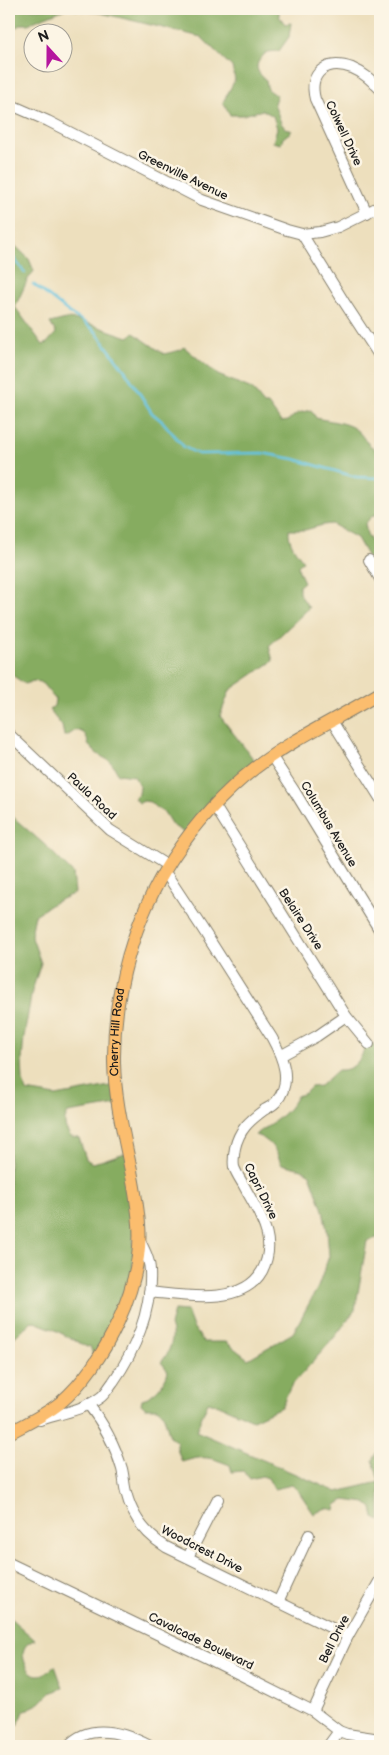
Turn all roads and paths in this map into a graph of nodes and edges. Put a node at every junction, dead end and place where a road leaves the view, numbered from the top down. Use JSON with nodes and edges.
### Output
{"nodes":[{"id":1,"x":380,"y":89,"type":"edge"},
{"id":2,"x":9,"y":104,"type":"edge"},
{"id":3,"x":380,"y":206,"type":"edge"},
{"id":4,"x":367,"y":213,"type":"junction"},
{"id":5,"x":302,"y":234,"type":"junction"},
{"id":6,"x":380,"y":356,"type":"edge"},
{"id":7,"x":368,"y":560,"type":"dead end"},
{"id":8,"x":380,"y":579,"type":"edge"},
{"id":9,"x":380,"y":693,"type":"edge"},
{"id":10,"x":332,"y":721,"type":"junction"},
{"id":11,"x":9,"y":734,"type":"edge"},
{"id":12,"x":272,"y":756,"type":"junction"},
{"id":13,"x":380,"y":798,"type":"edge"},
{"id":14,"x":214,"y":805,"type":"junction"},
{"id":15,"x":167,"y":869,"type":"junction"},
{"id":16,"x":380,"y":931,"type":"edge"},
{"id":17,"x":346,"y":1016,"type":"junction"},
{"id":18,"x":369,"y":1044,"type":"dead end"},
{"id":19,"x":282,"y":1055,"type":"junction"},
{"id":20,"x":139,"y":1238,"type":"junction"},
{"id":21,"x":149,"y":1292,"type":"junction"},
{"id":22,"x":88,"y":1404,"type":"junction"},
{"id":23,"x":26,"y":1423,"type":"junction"},
{"id":24,"x":9,"y":1433,"type":"edge"},
{"id":25,"x":218,"y":1499,"type":"dead end"},
{"id":26,"x":309,"y":1535,"type":"dead end"},
{"id":27,"x":188,"y":1557,"type":"junction"},
{"id":28,"x":9,"y":1563,"type":"edge"},
{"id":29,"x":380,"y":1580,"type":"edge"},
{"id":30,"x":278,"y":1602,"type":"junction"},
{"id":31,"x":348,"y":1636,"type":"junction"},
{"id":32,"x":313,"y":1711,"type":"junction"},
{"id":33,"x":339,"y":1731,"type":"junction"},
{"id":34,"x":380,"y":1739,"type":"edge"},
{"id":35,"x":68,"y":1746,"type":"edge"},
{"id":36,"x":150,"y":1746,"type":"edge"},
{"id":37,"x":328,"y":1746,"type":"edge"}],
"edges":[{"from":1,"to":4,"type":"street","name":"Colwell Drive"},
{"from":2,"to":5,"type":"street","name":"Greenville Avenue"},
{"from":3,"to":4,"type":"street","name":"Greenville Avenue"},
{"from":4,"to":5,"type":"street","name":"Greenville Avenue"},
{"from":5,"to":6,"type":"street"},
{"from":7,"to":8,"type":"street"},
{"from":9,"to":10,"type":"main road","name":"Cherry Hill Road"},
{"from":10,"to":12,"type":"main road","name":"Cherry Hill Road"},
{"from":10,"to":13,"type":"street"},
{"from":11,"to":15,"type":"street","name":"Paula Road"},
{"from":12,"to":14,"type":"main road","name":"Cherry Hill Road"},
{"from":12,"to":16,"type":"street","name":"Columbus Avenue"},
{"from":14,"to":15,"type":"main road","name":"Cherry Hill Road"},
{"from":14,"to":17,"type":"street","name":"Belaire Drive"},
{"from":15,"to":19,"type":"street","name":"Capri Drive"},
{"from":15,"to":20,"type":"main road","name":"Cherry Hill Road"},
{"from":17,"to":18,"type":"street","name":"Belaire Drive"},
{"from":17,"to":19,"type":"street"},
{"from":19,"to":21,"type":"street","name":"Capri Drive"},
{"from":20,"to":21,"type":"street"},
{"from":20,"to":23,"type":"main road","name":"Cherry Hill Road"},
{"from":21,"to":22,"type":"street"},
{"from":22,"to":23,"type":"street"},
{"from":22,"to":27,"type":"street","name":"Woodcrest Drive"},
{"from":23,"to":24,"type":"main road","name":"Cherry Hill Road"},
{"from":25,"to":27,"type":"street"},
{"from":26,"to":30,"type":"street"},
{"from":27,"to":30,"type":"street","name":"Woodcrest Drive"},
{"from":28,"to":32,"type":"street","name":"Cavalcade Boulevard"},
{"from":29,"to":31,"type":"street","name":"Bell Drive"},
{"from":30,"to":31,"type":"street","name":"Woodcrest Drive"},
{"from":31,"to":32,"type":"street","name":"Bell Drive"},
{"from":32,"to":33,"type":"street","name":"Cavalcade Boulevard"},
{"from":33,"to":34,"type":"street","name":"Cavalcade Boulevard"},
{"from":33,"to":37,"type":"street"},
{"from":35,"to":36,"type":"street"}]}
